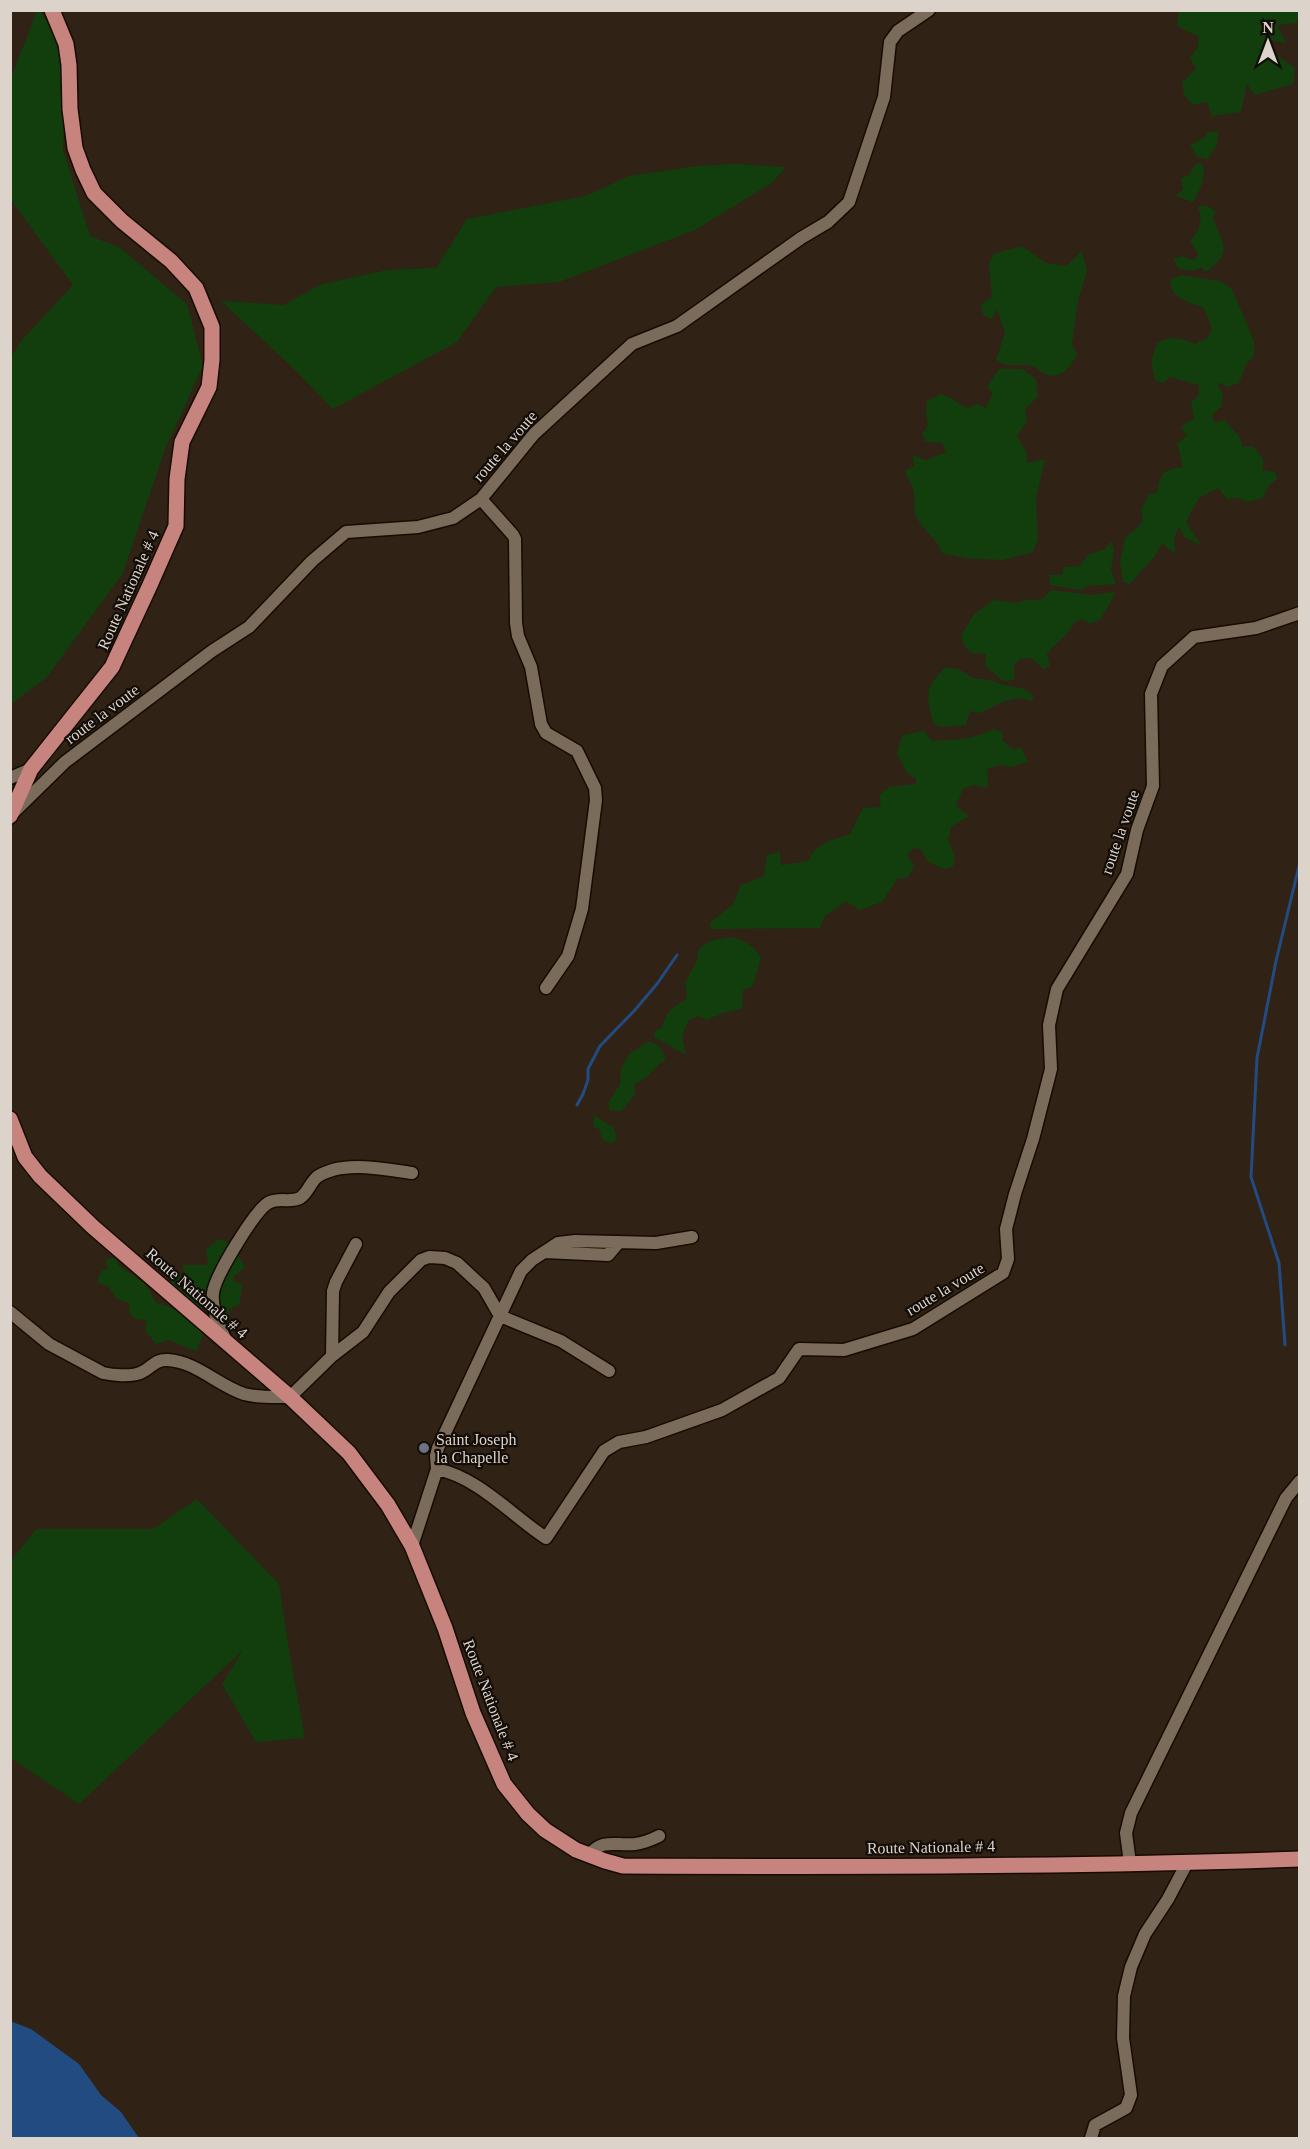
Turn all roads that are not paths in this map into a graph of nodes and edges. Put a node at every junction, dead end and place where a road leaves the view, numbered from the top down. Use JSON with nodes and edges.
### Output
{"nodes":[{"id":1,"x":52,"y":10,"type":"edge"},
{"id":2,"x":929,"y":10,"type":"edge"},
{"id":3,"x":481,"y":500,"type":"junction"},
{"id":4,"x":1299,"y":613,"type":"edge"},
{"id":5,"x":31,"y":769,"type":"junction"},
{"id":6,"x":10,"y":778,"type":"edge"},
{"id":7,"x":11,"y":816,"type":"edge"},
{"id":8,"x":546,"y":988,"type":"dead end"},
{"id":9,"x":10,"y":1119,"type":"edge"},
{"id":10,"x":412,"y":1173,"type":"dead end"},
{"id":11,"x":692,"y":1237,"type":"dead end"},
{"id":12,"x":356,"y":1244,"type":"dead end"},
{"id":13,"x":10,"y":1312,"type":"edge"},
{"id":14,"x":500,"y":1316,"type":"junction"},
{"id":15,"x":226,"y":1342,"type":"junction"},
{"id":16,"x":332,"y":1356,"type":"junction"},
{"id":17,"x":609,"y":1371,"type":"dead end"},
{"id":18,"x":290,"y":1397,"type":"junction"},
{"id":19,"x":437,"y":1469,"type":"junction"},
{"id":20,"x":1299,"y":1481,"type":"edge"},
{"id":21,"x":412,"y":1546,"type":"junction"},
{"id":22,"x":659,"y":1836,"type":"dead end"},
{"id":23,"x":589,"y":1855,"type":"junction"},
{"id":24,"x":1299,"y":1859,"type":"edge"},
{"id":25,"x":1130,"y":1863,"type":"junction"},
{"id":26,"x":1187,"y":1863,"type":"junction"},
{"id":27,"x":1091,"y":2139,"type":"edge"}],
"edges":[{"from":1,"to":5,"type":"main road","name":"Route Nationale # 4"},
{"from":2,"to":3,"type":"street","name":"route la voute"},
{"from":3,"to":7,"type":"street","name":"route la voute"},
{"from":3,"to":8,"type":"street"},
{"from":4,"to":19,"type":"street","name":"route la voute"},
{"from":5,"to":6,"type":"street"},
{"from":5,"to":7,"type":"main road","name":"Route Nationale # 4"},
{"from":9,"to":15,"type":"main road","name":"Route Nationale # 4"},
{"from":10,"to":15,"type":"street"},
{"from":11,"to":14,"type":"street"},
{"from":12,"to":16,"type":"street"},
{"from":13,"to":18,"type":"street"},
{"from":14,"to":16,"type":"street"},
{"from":14,"to":17,"type":"street"},
{"from":14,"to":19,"type":"street"},
{"from":15,"to":18,"type":"main road","name":"Route Nationale # 4"},
{"from":16,"to":18,"type":"street"},
{"from":18,"to":21,"type":"main road","name":"Route Nationale # 4"},
{"from":19,"to":21,"type":"street"},
{"from":20,"to":25,"type":"street"},
{"from":21,"to":23,"type":"main road","name":"Route Nationale # 4"},
{"from":22,"to":23,"type":"street"},
{"from":23,"to":25,"type":"main road","name":"Route Nationale # 4"},
{"from":24,"to":26,"type":"main road","name":"Route Nationale # 4"},
{"from":25,"to":26,"type":"main road","name":"Route Nationale # 4"},
{"from":26,"to":27,"type":"street"}]}
